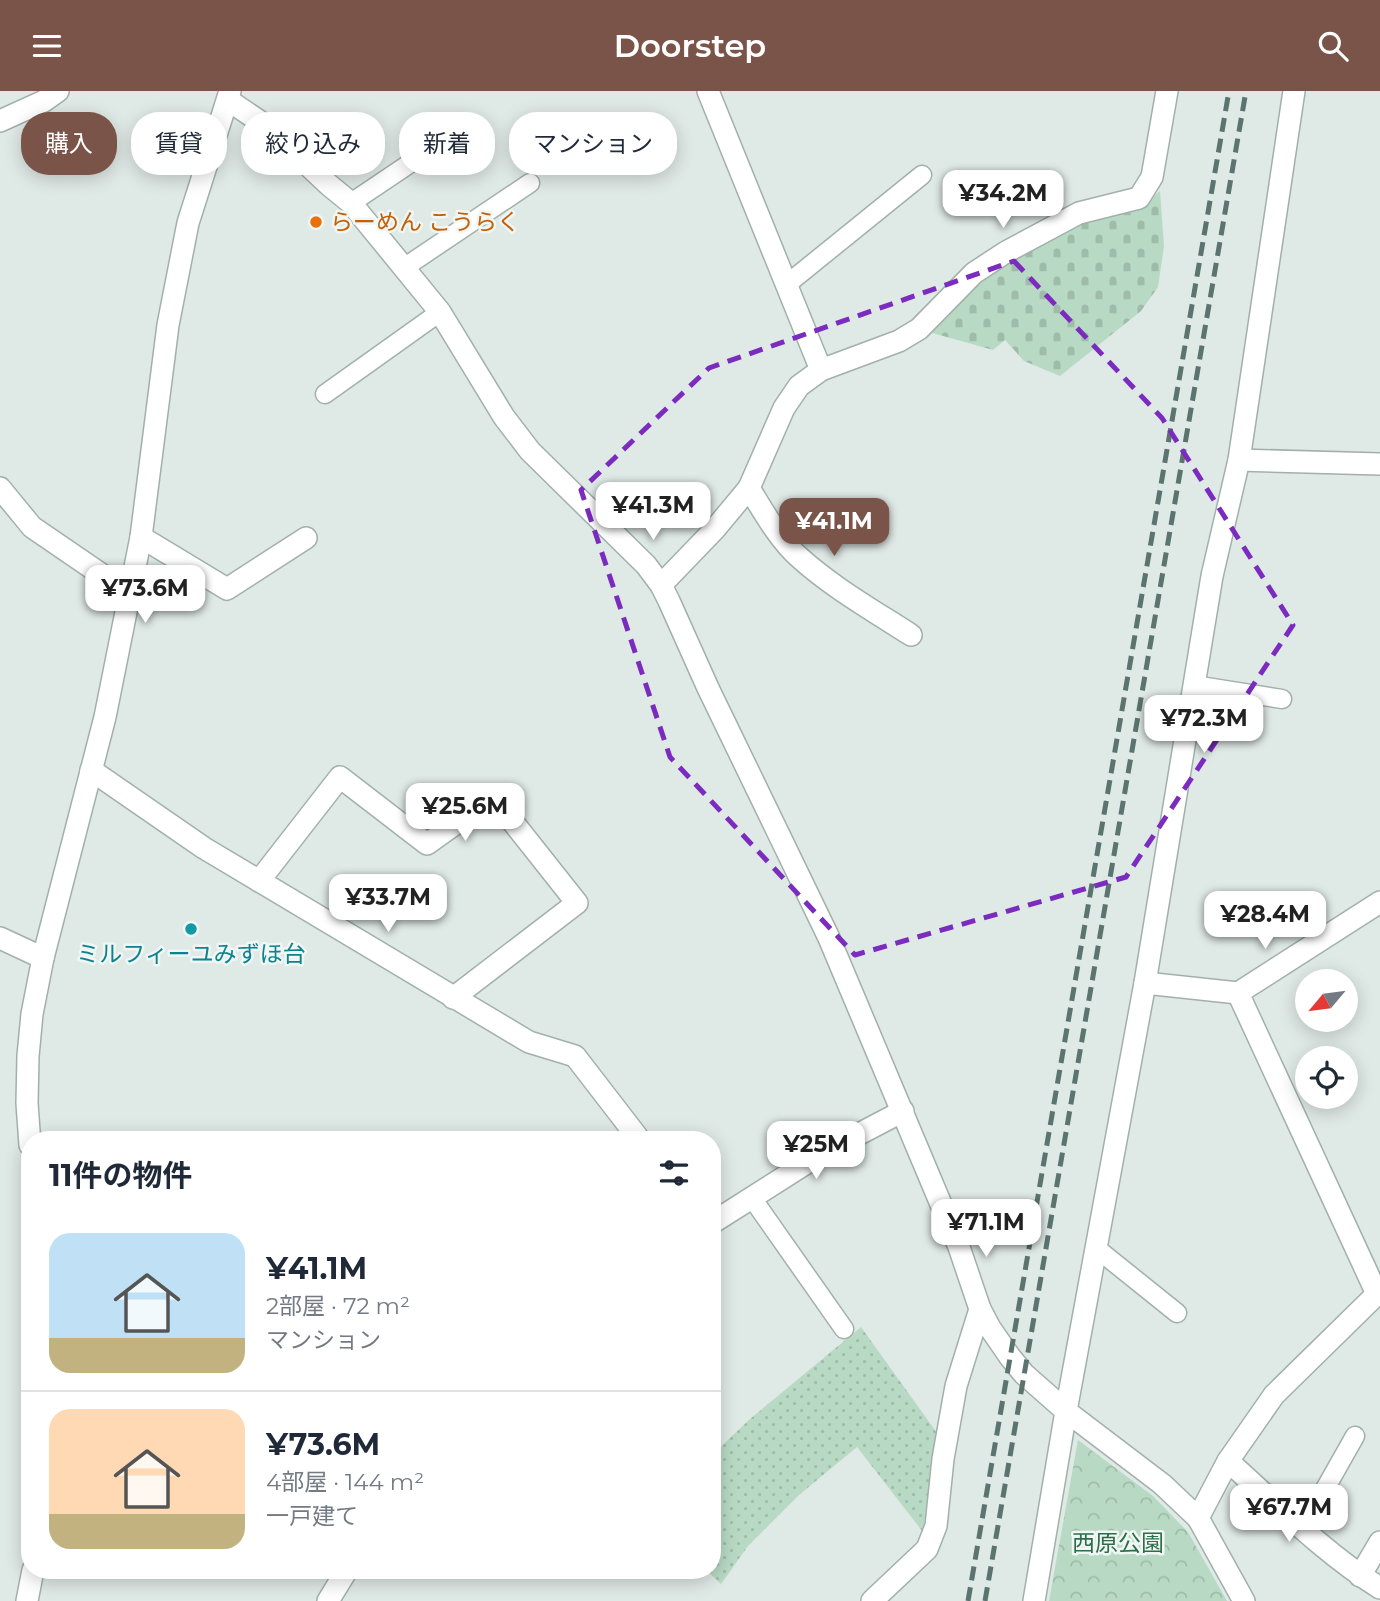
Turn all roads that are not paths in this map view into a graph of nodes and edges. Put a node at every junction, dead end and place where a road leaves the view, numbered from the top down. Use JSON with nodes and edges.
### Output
{"nodes":[{"id":1,"x":58,"y":91,"type":"edge"},
{"id":2,"x":708,"y":91,"type":"edge"},
{"id":3,"x":1167,"y":91,"type":"edge"},
{"id":4,"x":1294,"y":91,"type":"edge"},
{"id":5,"x":229,"y":95,"type":"edge"},
{"id":6,"x":0,"y":121,"type":"edge"},
{"id":7,"x":399,"y":171,"type":"edge"},
{"id":8,"x":922,"y":175,"type":"dead end"},
{"id":9,"x":530,"y":183,"type":"dead end"},
{"id":10,"x":351,"y":203,"type":"junction"},
{"id":11,"x":405,"y":267,"type":"junction"},
{"id":12,"x":786,"y":285,"type":"junction"},
{"id":13,"x":440,"y":312,"type":"junction"},
{"id":14,"x":821,"y":370,"type":"junction"},
{"id":15,"x":325,"y":394,"type":"dead end"},
{"id":16,"x":1239,"y":460,"type":"junction"},
{"id":17,"x":1380,"y":464,"type":"edge"},
{"id":18,"x":0,"y":488,"type":"edge"},
{"id":19,"x":749,"y":488,"type":"junction"},
{"id":20,"x":141,"y":537,"type":"junction"},
{"id":21,"x":306,"y":538,"type":"dead end"},
{"id":22,"x":661,"y":585,"type":"junction"},
{"id":23,"x":130,"y":594,"type":"junction"},
{"id":24,"x":911,"y":635,"type":"dead end"},
{"id":25,"x":1194,"y":685,"type":"junction"},
{"id":26,"x":1282,"y":699,"type":"dead end"},
{"id":27,"x":91,"y":770,"type":"junction"},
{"id":28,"x":259,"y":881,"type":"junction"},
{"id":29,"x":1380,"y":902,"type":"edge"},
{"id":30,"x":0,"y":938,"type":"edge"},
{"id":31,"x":43,"y":958,"type":"junction"},
{"id":32,"x":1145,"y":983,"type":"junction"},
{"id":33,"x":1238,"y":993,"type":"junction"},
{"id":34,"x":453,"y":998,"type":"junction"},
{"id":35,"x":903,"y":1111,"type":"junction"},
{"id":36,"x":29,"y":1131,"type":"edge"},
{"id":37,"x":633,"y":1131,"type":"edge"},
{"id":38,"x":752,"y":1198,"type":"junction"},
{"id":39,"x":721,"y":1217,"type":"edge"},
{"id":40,"x":1096,"y":1248,"type":"junction"},
{"id":41,"x":980,"y":1309,"type":"junction"},
{"id":42,"x":1177,"y":1313,"type":"dead end"},
{"id":43,"x":844,"y":1329,"type":"dead end"},
{"id":44,"x":1066,"y":1411,"type":"junction"},
{"id":45,"x":1354,"y":1436,"type":"dead end"},
{"id":46,"x":1228,"y":1461,"type":"junction"},
{"id":47,"x":1198,"y":1518,"type":"junction"},
{"id":48,"x":1303,"y":1528,"type":"junction"},
{"id":49,"x":1380,"y":1542,"type":"edge"},
{"id":50,"x":1360,"y":1576,"type":"junction"},
{"id":51,"x":31,"y":1579,"type":"edge"},
{"id":52,"x":341,"y":1579,"type":"edge"},
{"id":53,"x":1380,"y":1588,"type":"edge"},
{"id":54,"x":27,"y":1601,"type":"edge"},
{"id":55,"x":328,"y":1601,"type":"edge"},
{"id":56,"x":872,"y":1601,"type":"edge"},
{"id":57,"x":1034,"y":1601,"type":"edge"},
{"id":58,"x":1244,"y":1601,"type":"edge"}],
"edges":[{"from":1,"to":6,"type":"street"},
{"from":2,"to":12,"type":"street"},
{"from":3,"to":14,"type":"street"},
{"from":4,"to":16,"type":"street"},
{"from":5,"to":10,"type":"street"},
{"from":5,"to":20,"type":"street"},
{"from":7,"to":10,"type":"lane"},
{"from":8,"to":12,"type":"lane"},
{"from":9,"to":11,"type":"lane"},
{"from":10,"to":11,"type":"street"},
{"from":11,"to":13,"type":"street"},
{"from":12,"to":14,"type":"street"},
{"from":13,"to":15,"type":"lane"},
{"from":13,"to":22,"type":"street"},
{"from":14,"to":19,"type":"street"},
{"from":16,"to":17,"type":"street"},
{"from":16,"to":25,"type":"street"},
{"from":18,"to":23,"type":"street"},
{"from":19,"to":22,"type":"street"},
{"from":19,"to":24,"type":"street"},
{"from":20,"to":21,"type":"street"},
{"from":20,"to":23,"type":"street"},
{"from":22,"to":35,"type":"street"},
{"from":23,"to":27,"type":"street"},
{"from":25,"to":26,"type":"lane"},
{"from":25,"to":32,"type":"street"},
{"from":27,"to":28,"type":"street"},
{"from":27,"to":31,"type":"street"},
{"from":28,"to":34,"type":"street"},
{"from":28,"to":34,"type":"street"},
{"from":29,"to":33,"type":"street"},
{"from":30,"to":31,"type":"street"},
{"from":31,"to":36,"type":"street"},
{"from":32,"to":33,"type":"street"},
{"from":32,"to":40,"type":"street"},
{"from":33,"to":46,"type":"street"},
{"from":34,"to":37,"type":"street"},
{"from":35,"to":38,"type":"street"},
{"from":35,"to":41,"type":"street"},
{"from":38,"to":39,"type":"street"},
{"from":38,"to":43,"type":"lane"},
{"from":40,"to":42,"type":"lane"},
{"from":40,"to":44,"type":"street"},
{"from":41,"to":44,"type":"street"},
{"from":41,"to":56,"type":"street"},
{"from":44,"to":47,"type":"street"},
{"from":44,"to":57,"type":"street"},
{"from":45,"to":48,"type":"lane"},
{"from":46,"to":47,"type":"street"},
{"from":46,"to":48,"type":"street"},
{"from":47,"to":58,"type":"street"},
{"from":48,"to":50,"type":"street"},
{"from":49,"to":50,"type":"street"},
{"from":50,"to":53,"type":"street"},
{"from":51,"to":54,"type":"street"},
{"from":52,"to":55,"type":"street"}]}
